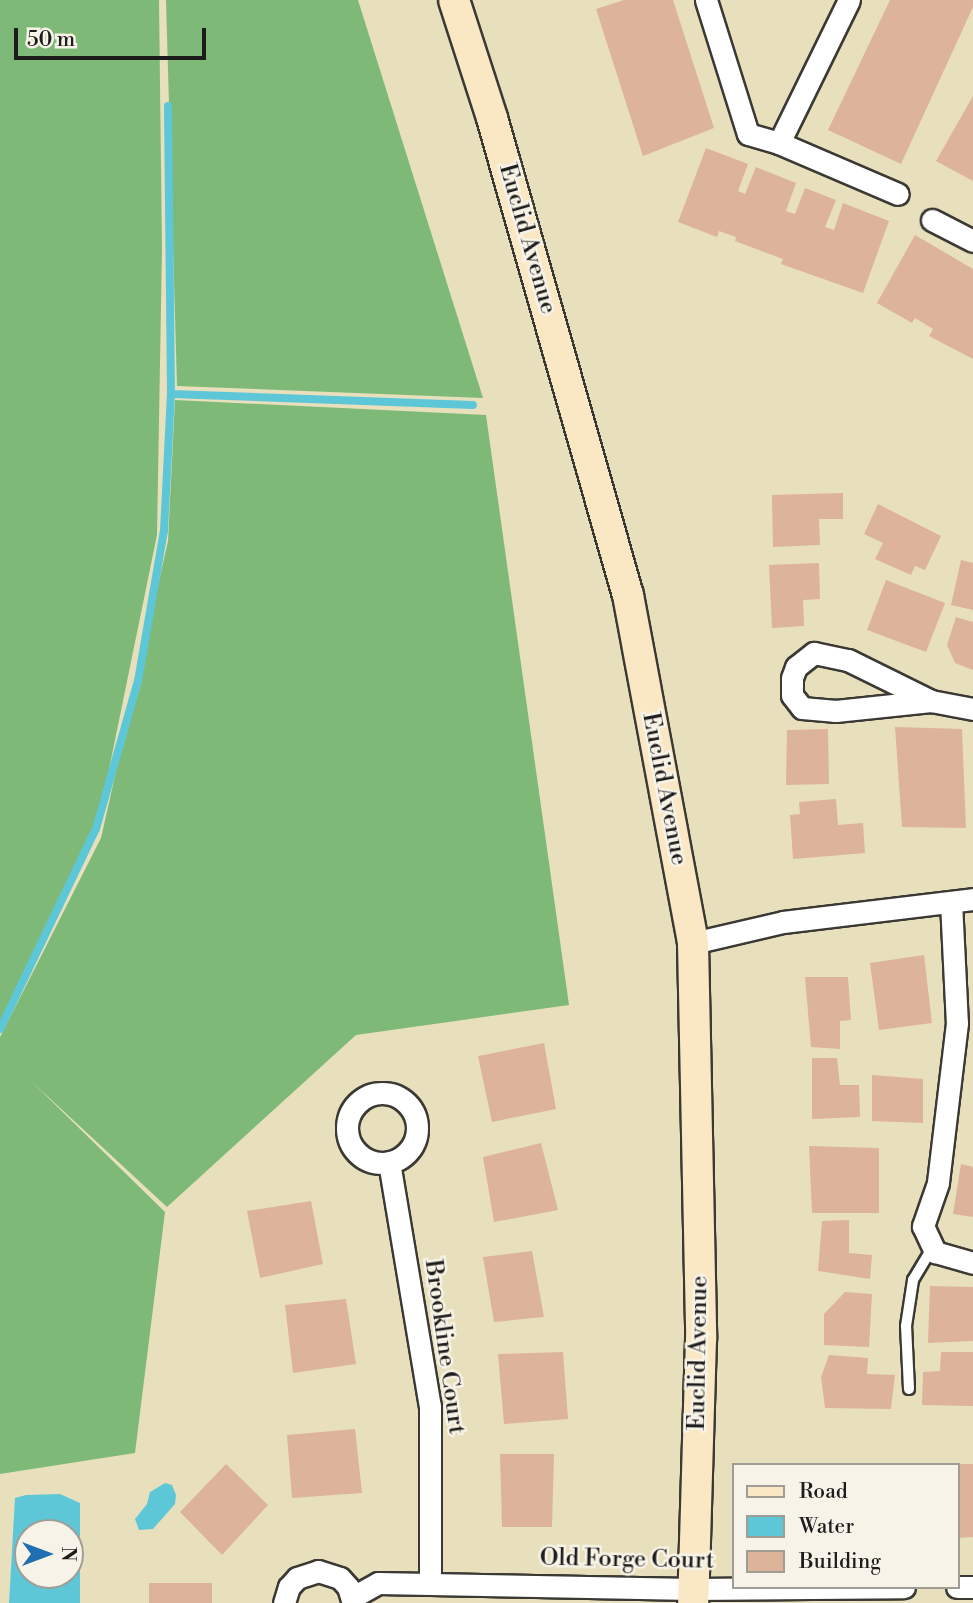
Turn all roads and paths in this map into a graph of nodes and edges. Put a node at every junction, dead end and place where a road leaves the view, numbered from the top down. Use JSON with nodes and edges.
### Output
{"nodes":[{"id":1,"x":454,"y":0,"type":"edge"},
{"id":2,"x":706,"y":0,"type":"edge"},
{"id":3,"x":849,"y":0,"type":"edge"},
{"id":4,"x":779,"y":143,"type":"junction"},
{"id":5,"x":898,"y":194,"type":"dead end"},
{"id":6,"x":932,"y":220,"type":"dead end"},
{"id":7,"x":973,"y":241,"type":"edge"},
{"id":8,"x":931,"y":701,"type":"junction"},
{"id":9,"x":973,"y":709,"type":"edge"},
{"id":10,"x":973,"y":899,"type":"edge"},
{"id":11,"x":951,"y":902,"type":"junction"},
{"id":12,"x":693,"y":943,"type":"junction"},
{"id":13,"x":389,"y":1162,"type":"dead end"},
{"id":14,"x":933,"y":1248,"type":"junction"},
{"id":15,"x":973,"y":1263,"type":"edge"},
{"id":16,"x":909,"y":1389,"type":"dead end"},
{"id":17,"x":430,"y":1582,"type":"junction"},
{"id":18,"x":857,"y":1589,"type":"edge"},
{"id":19,"x":693,"y":1596,"type":"edge"},
{"id":20,"x":353,"y":1600,"type":"edge"},
{"id":21,"x":284,"y":1603,"type":"edge"}],
"edges":[{"from":1,"to":12,"type":"main road","name":"Euclid Avenue"},
{"from":2,"to":4,"type":"street"},
{"from":3,"to":4,"type":"street"},
{"from":4,"to":5,"type":"street"},
{"from":6,"to":7,"type":"street"},
{"from":8,"to":8,"type":"street"},
{"from":8,"to":9,"type":"street"},
{"from":10,"to":11,"type":"street"},
{"from":11,"to":12,"type":"street"},
{"from":11,"to":14,"type":"street"},
{"from":12,"to":19,"type":"main road","name":"Euclid Avenue"},
{"from":13,"to":17,"type":"street","name":"Brookline Court"},
{"from":14,"to":15,"type":"street"},
{"from":14,"to":16,"type":"lane"},
{"from":17,"to":19,"type":"street","name":"Old Forge Court"},
{"from":17,"to":20,"type":"street","name":"Old Forge Court"},
{"from":18,"to":19,"type":"street","name":"Old Forge Court"},
{"from":20,"to":21,"type":"street","name":"Old Forge Court"}]}
